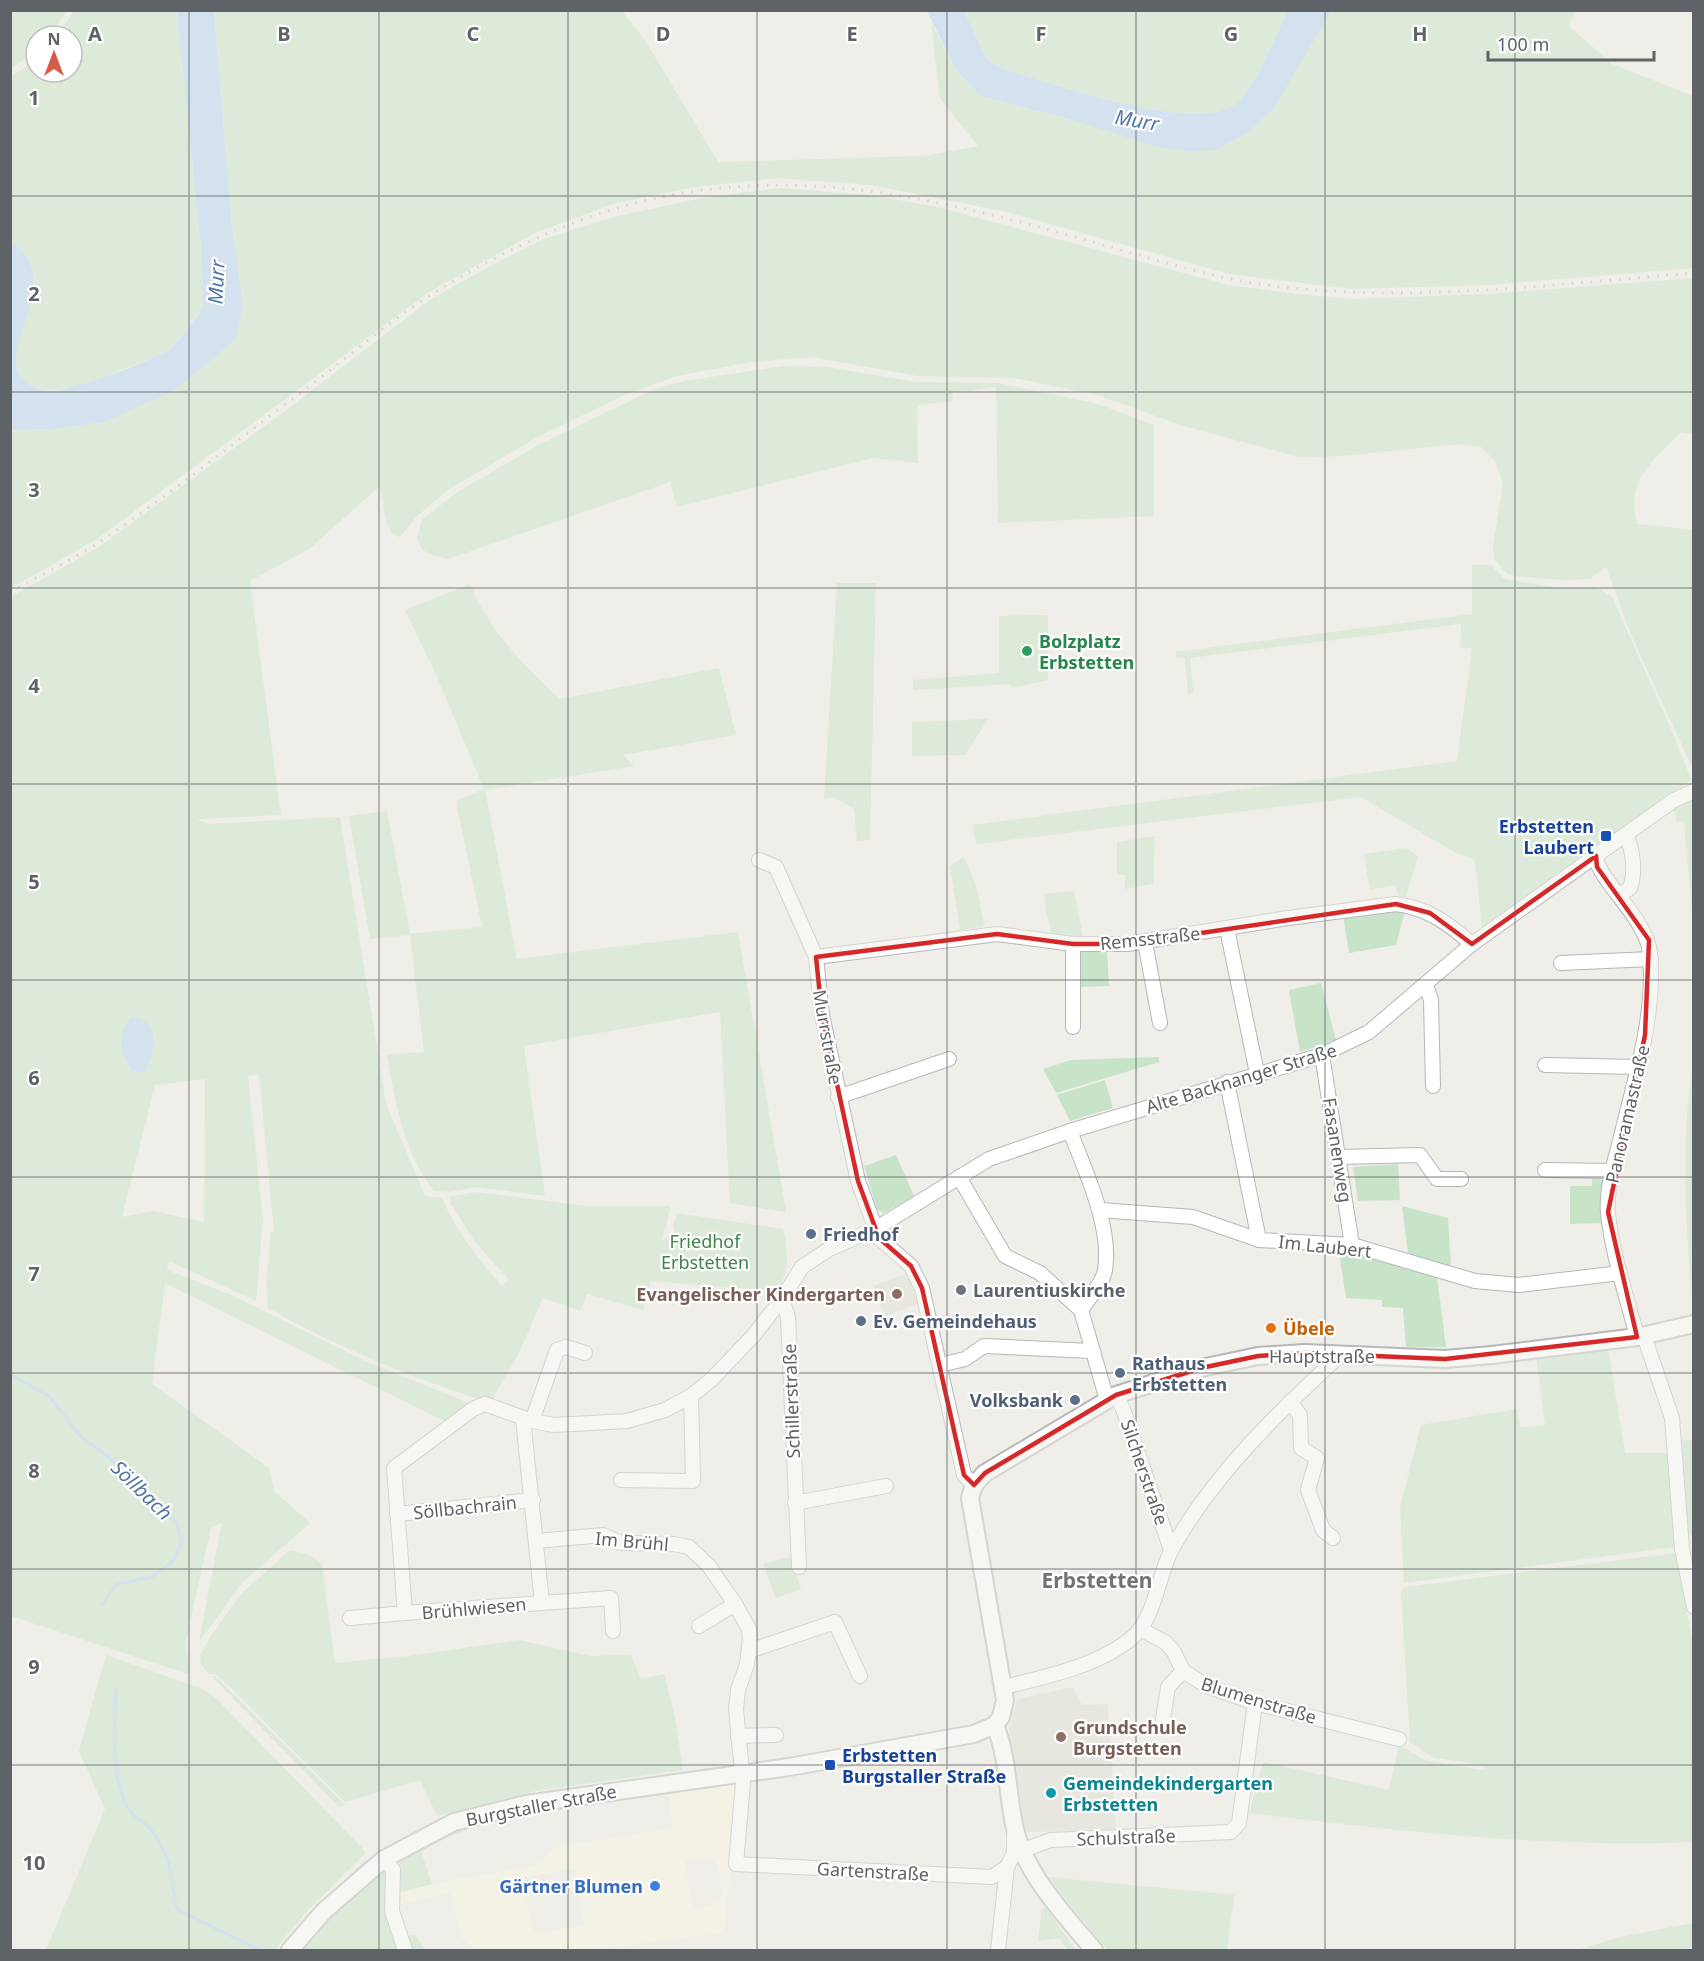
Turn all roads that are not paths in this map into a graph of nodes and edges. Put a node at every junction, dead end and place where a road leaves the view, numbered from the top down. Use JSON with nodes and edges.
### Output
{"nodes":[{"id":1,"x":1694,"y":791,"type":"edge"},
{"id":2,"x":1626,"y":835,"type":"junction"},
{"id":3,"x":1596,"y":856,"type":"junction"},
{"id":4,"x":759,"y":860,"type":"dead end"},
{"id":5,"x":1620,"y":895,"type":"junction"},
{"id":6,"x":1227,"y":929,"type":"junction"},
{"id":7,"x":1145,"y":942,"type":"junction"},
{"id":8,"x":1073,"y":945,"type":"junction"},
{"id":9,"x":1472,"y":945,"type":"junction"},
{"id":10,"x":816,"y":957,"type":"junction"},
{"id":11,"x":1651,"y":959,"type":"junction"},
{"id":12,"x":1561,"y":963,"type":"dead end"},
{"id":13,"x":1426,"y":985,"type":"junction"},
{"id":14,"x":1160,"y":1023,"type":"dead end"},
{"id":15,"x":1073,"y":1027,"type":"dead end"},
{"id":16,"x":1322,"y":1055,"type":"junction"},
{"id":17,"x":949,"y":1059,"type":"dead end"},
{"id":18,"x":1545,"y":1065,"type":"dead end"},
{"id":19,"x":1637,"y":1067,"type":"junction"},
{"id":20,"x":1257,"y":1073,"type":"junction"},
{"id":21,"x":1227,"y":1082,"type":"junction"},
{"id":22,"x":1433,"y":1086,"type":"dead end"},
{"id":23,"x":838,"y":1098,"type":"junction"},
{"id":24,"x":1070,"y":1131,"type":"junction"},
{"id":25,"x":1340,"y":1157,"type":"junction"},
{"id":26,"x":1545,"y":1170,"type":"dead end"},
{"id":27,"x":1613,"y":1171,"type":"junction"},
{"id":28,"x":959,"y":1177,"type":"junction"},
{"id":29,"x":1461,"y":1179,"type":"dead end"},
{"id":30,"x":1100,"y":1210,"type":"junction"},
{"id":31,"x":875,"y":1229,"type":"junction"},
{"id":32,"x":1259,"y":1240,"type":"junction"},
{"id":33,"x":1352,"y":1245,"type":"junction"},
{"id":34,"x":1620,"y":1273,"type":"junction"},
{"id":35,"x":782,"y":1299,"type":"junction"},
{"id":36,"x":1081,"y":1310,"type":"junction"},
{"id":37,"x":1694,"y":1324,"type":"edge"},
{"id":38,"x":1640,"y":1337,"type":"junction"},
{"id":39,"x":1092,"y":1351,"type":"junction"},
{"id":40,"x":585,"y":1353,"type":"dead end"},
{"id":41,"x":1341,"y":1354,"type":"junction"},
{"id":42,"x":940,"y":1365,"type":"junction"},
{"id":43,"x":691,"y":1396,"type":"junction"},
{"id":44,"x":1111,"y":1398,"type":"junction"},
{"id":45,"x":1290,"y":1402,"type":"junction"},
{"id":46,"x":528,"y":1420,"type":"junction"},
{"id":47,"x":621,"y":1480,"type":"dead end"},
{"id":48,"x":974,"y":1485,"type":"junction"},
{"id":49,"x":886,"y":1486,"type":"dead end"},
{"id":50,"x":533,"y":1500,"type":"junction"},
{"id":51,"x":795,"y":1503,"type":"junction"},
{"id":52,"x":397,"y":1514,"type":"junction"},
{"id":53,"x":398,"y":1532,"type":"joint"},
{"id":54,"x":1333,"y":1538,"type":"dead end"},
{"id":55,"x":537,"y":1540,"type":"junction"},
{"id":56,"x":1171,"y":1550,"type":"junction"},
{"id":57,"x":800,"y":1567,"type":"dead end"},
{"id":58,"x":542,"y":1603,"type":"junction"},
{"id":59,"x":735,"y":1604,"type":"junction"},
{"id":60,"x":1694,"y":1607,"type":"edge"},
{"id":61,"x":405,"y":1614,"type":"junction"},
{"id":62,"x":350,"y":1618,"type":"dead end"},
{"id":63,"x":699,"y":1626,"type":"dead end"},
{"id":64,"x":1140,"y":1629,"type":"junction"},
{"id":65,"x":613,"y":1631,"type":"dead end"},
{"id":66,"x":749,"y":1651,"type":"junction"},
{"id":67,"x":1183,"y":1671,"type":"junction"},
{"id":68,"x":860,"y":1676,"type":"dead end"},
{"id":69,"x":1004,"y":1687,"type":"junction"},
{"id":70,"x":1255,"y":1702,"type":"junction"},
{"id":71,"x":995,"y":1725,"type":"junction"},
{"id":72,"x":1162,"y":1725,"type":"dead end"},
{"id":73,"x":776,"y":1735,"type":"dead end"},
{"id":74,"x":738,"y":1736,"type":"junction"},
{"id":75,"x":1399,"y":1739,"type":"dead end"},
{"id":76,"x":742,"y":1773,"type":"junction"},
{"id":77,"x":1014,"y":1825,"type":"junction"},
{"id":78,"x":1023,"y":1850,"type":"junction"},
{"id":79,"x":384,"y":1859,"type":"junction"},
{"id":80,"x":736,"y":1864,"type":"joint"},
{"id":81,"x":1007,"y":1867,"type":"junction"},
{"id":82,"x":290,"y":1950,"type":"edge"},
{"id":83,"x":405,"y":1950,"type":"edge"},
{"id":84,"x":998,"y":1950,"type":"edge"},
{"id":85,"x":1094,"y":1950,"type":"edge"}],
"edges":[{"from":1,"to":2,"type":"street","name":"Alte Backnanger Straße"},
{"from":2,"to":3,"type":"street","name":"Alte Backnanger Straße"},
{"from":2,"to":5,"type":"street"},
{"from":3,"to":5,"type":"street","name":"Panoramastraße"},
{"from":3,"to":9,"type":"street","name":"Alte Backnanger Straße"},
{"from":4,"to":10,"type":"street","name":"Murrstraße"},
{"from":5,"to":11,"type":"street","name":"Panoramastraße"},
{"from":6,"to":7,"type":"street","name":"Remsstraße"},
{"from":6,"to":9,"type":"street","name":"Remsstraße"},
{"from":6,"to":20,"type":"street"},
{"from":7,"to":8,"type":"street","name":"Remsstraße"},
{"from":7,"to":14,"type":"street"},
{"from":8,"to":10,"type":"street","name":"Remsstraße"},
{"from":8,"to":15,"type":"street"},
{"from":9,"to":13,"type":"street","name":"Alte Backnanger Straße"},
{"from":10,"to":23,"type":"street","name":"Murrstraße"},
{"from":11,"to":12,"type":"street"},
{"from":11,"to":19,"type":"street","name":"Panoramastraße"},
{"from":13,"to":16,"type":"street","name":"Alte Backnanger Straße"},
{"from":13,"to":22,"type":"street"},
{"from":16,"to":20,"type":"street","name":"Alte Backnanger Straße"},
{"from":16,"to":25,"type":"street","name":"Fasanenweg"},
{"from":17,"to":23,"type":"street"},
{"from":18,"to":19,"type":"street"},
{"from":19,"to":27,"type":"street","name":"Panoramastraße"},
{"from":20,"to":21,"type":"street","name":"Alte Backnanger Straße"},
{"from":21,"to":24,"type":"street","name":"Alte Backnanger Straße"},
{"from":21,"to":32,"type":"street"},
{"from":23,"to":31,"type":"street","name":"Murrstraße"},
{"from":24,"to":28,"type":"street","name":"Alte Backnanger Straße"},
{"from":24,"to":30,"type":"street"},
{"from":25,"to":29,"type":"street"},
{"from":25,"to":33,"type":"street","name":"Fasanenweg"},
{"from":26,"to":27,"type":"street"},
{"from":27,"to":34,"type":"street","name":"Panoramastraße"},
{"from":28,"to":31,"type":"street","name":"Alte Backnanger Straße"},
{"from":28,"to":36,"type":"street"},
{"from":30,"to":32,"type":"street","name":"Im Laubert"},
{"from":30,"to":36,"type":"street"},
{"from":31,"to":35,"type":"street","name":"Alte Backnanger Straße"},
{"from":31,"to":42,"type":"street"},
{"from":32,"to":33,"type":"street","name":"Im Laubert"},
{"from":33,"to":34,"type":"street","name":"Im Laubert"},
{"from":34,"to":38,"type":"street","name":"Panoramastraße"},
{"from":35,"to":43,"type":"street"},
{"from":35,"to":51,"type":"street","name":"Schillerstraße"},
{"from":36,"to":39,"type":"street","name":"Silcherstraße"},
{"from":37,"to":38,"type":"street","name":"Hauptstraße"},
{"from":38,"to":41,"type":"street","name":"Hauptstraße"},
{"from":38,"to":60,"type":"street","name":"Panoramastraße"},
{"from":39,"to":42,"type":"street"},
{"from":39,"to":44,"type":"street","name":"Silcherstraße"},
{"from":40,"to":46,"type":"street"},
{"from":41,"to":44,"type":"street","name":"Hauptstraße"},
{"from":41,"to":45,"type":"street"},
{"from":42,"to":48,"type":"street"},
{"from":43,"to":46,"type":"street"},
{"from":43,"to":47,"type":"street"},
{"from":44,"to":48,"type":"street","name":"Hauptstraße"},
{"from":44,"to":56,"type":"street","name":"Silcherstraße"},
{"from":45,"to":54,"type":"street"},
{"from":45,"to":56,"type":"street"},
{"from":46,"to":50,"type":"street","name":"Söllbachrain"},
{"from":46,"to":52,"type":"street","name":"Söllbachrain"},
{"from":48,"to":69,"type":"street"},
{"from":49,"to":51,"type":"street"},
{"from":50,"to":52,"type":"street","name":"Söllbachrain"},
{"from":50,"to":55,"type":"street","name":"Söllbachrain"},
{"from":51,"to":57,"type":"street","name":"Schillerstraße"},
{"from":52,"to":53,"type":"street","name":"Söllbachrain"},
{"from":53,"to":61,"type":"street","name":"Brühlwiesen"},
{"from":55,"to":58,"type":"street","name":"Brühlwiesen"},
{"from":55,"to":59,"type":"street","name":"Im Brühl"},
{"from":56,"to":64,"type":"street"},
{"from":58,"to":61,"type":"street","name":"Brühlwiesen"},
{"from":58,"to":65,"type":"street","name":"Brühlwiesen"},
{"from":59,"to":63,"type":"street"},
{"from":59,"to":66,"type":"street","name":"Im Brühl"},
{"from":61,"to":62,"type":"street","name":"Brühlwiesen"},
{"from":64,"to":67,"type":"street","name":"Blumenstraße"},
{"from":64,"to":69,"type":"street"},
{"from":66,"to":68,"type":"street"},
{"from":66,"to":74,"type":"street","name":"Im Brühl"},
{"from":67,"to":70,"type":"street","name":"Blumenstraße"},
{"from":67,"to":72,"type":"street"},
{"from":69,"to":71,"type":"street"},
{"from":70,"to":75,"type":"street","name":"Blumenstraße"},
{"from":70,"to":78,"type":"street","name":"Schulstraße"},
{"from":71,"to":76,"type":"street","name":"Burgstaller Straße"},
{"from":71,"to":77,"type":"street"},
{"from":73,"to":74,"type":"street"},
{"from":74,"to":76,"type":"street","name":"Im Brühl"},
{"from":76,"to":79,"type":"street","name":"Burgstaller Straße"},
{"from":76,"to":80,"type":"street","name":"Im Brühl"},
{"from":77,"to":78,"type":"street"},
{"from":77,"to":81,"type":"street"},
{"from":78,"to":85,"type":"street"},
{"from":79,"to":82,"type":"street","name":"Burgstaller Straße"},
{"from":79,"to":83,"type":"street"},
{"from":80,"to":81,"type":"street","name":"Gartenstraße"},
{"from":81,"to":84,"type":"street"}]}
